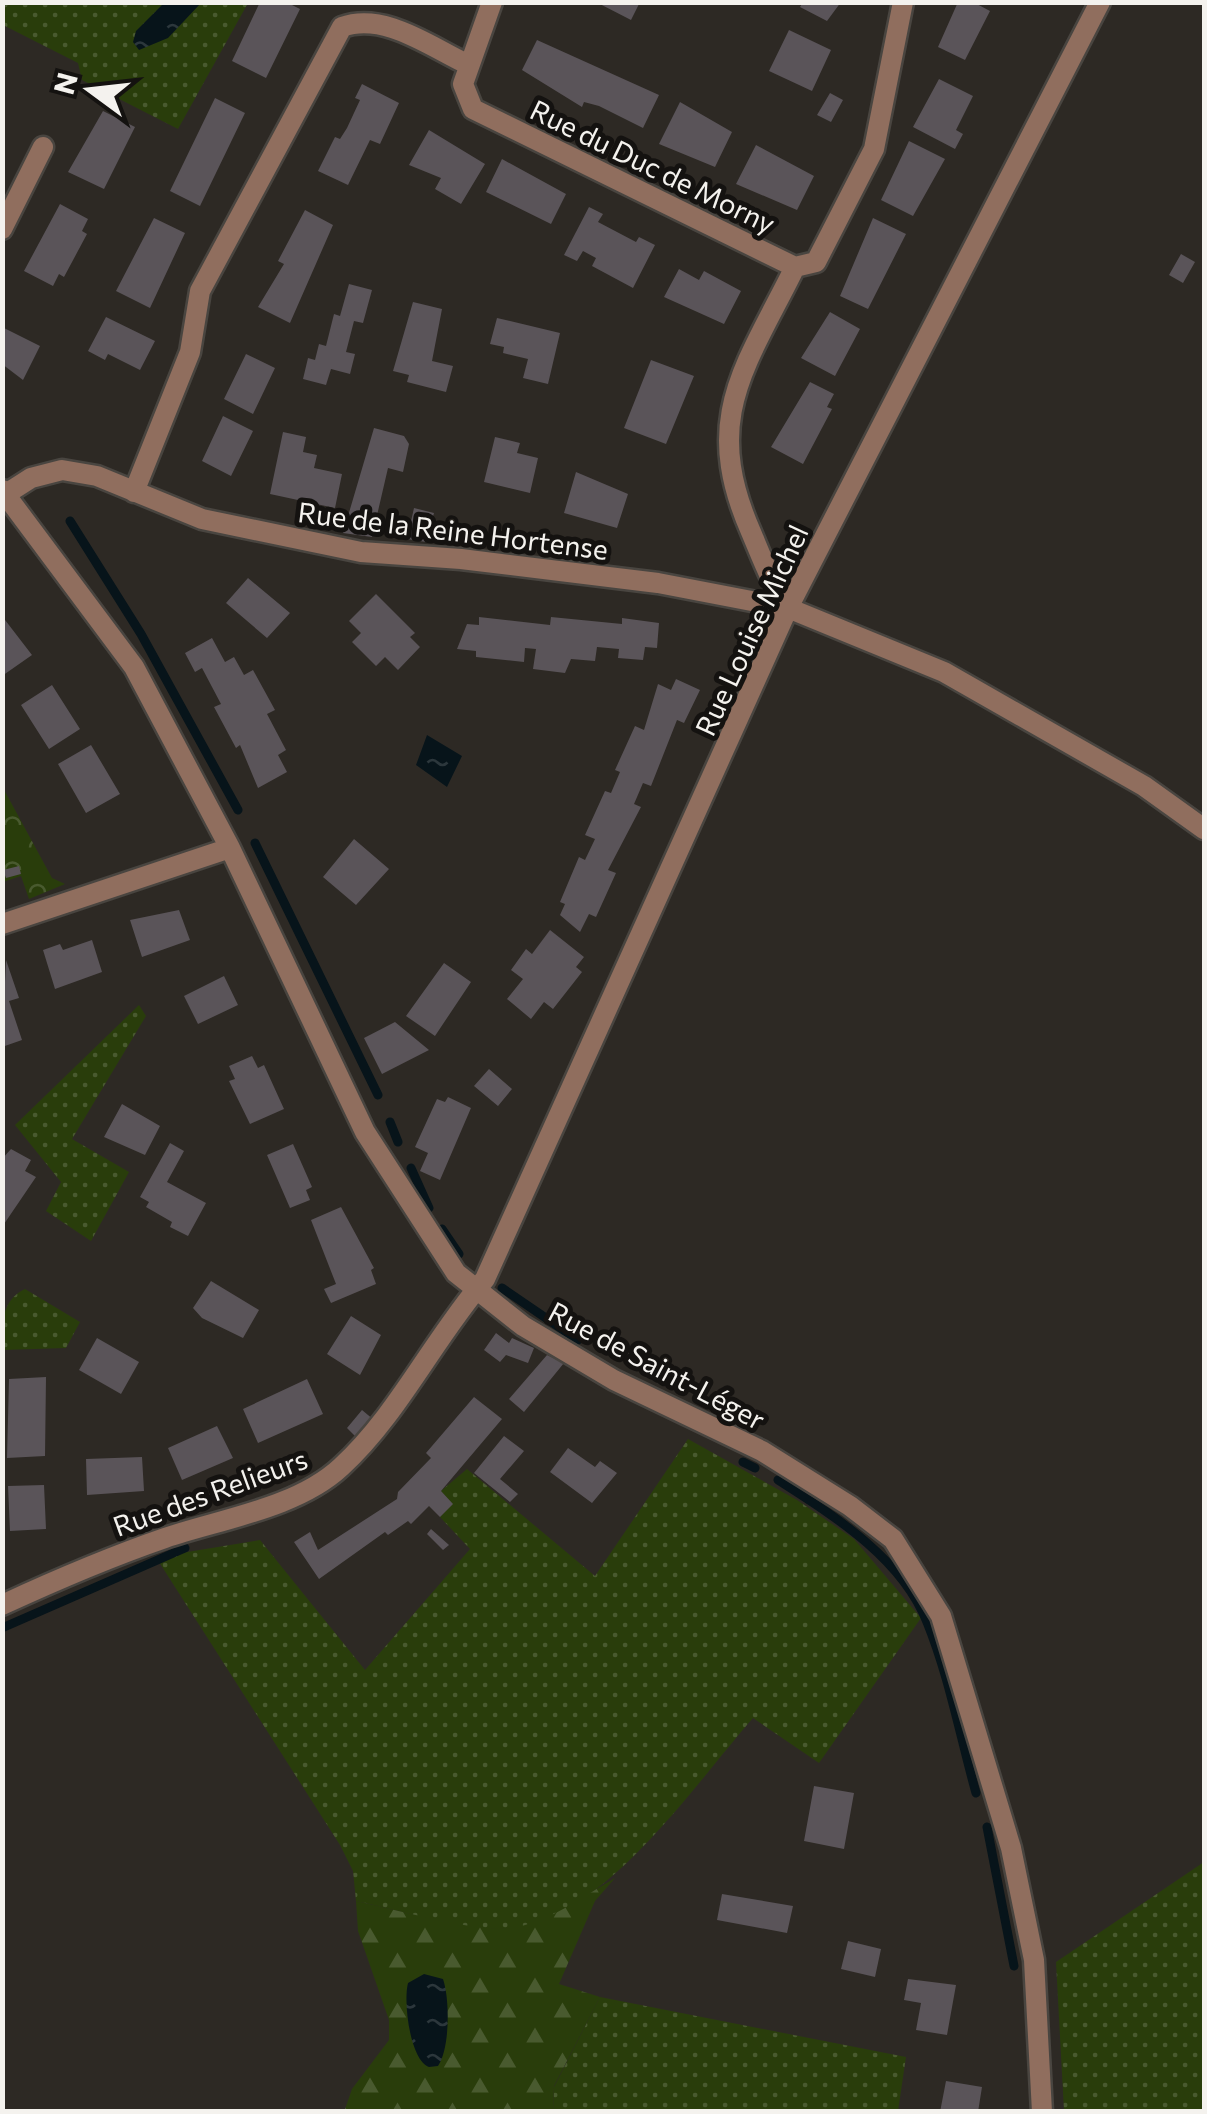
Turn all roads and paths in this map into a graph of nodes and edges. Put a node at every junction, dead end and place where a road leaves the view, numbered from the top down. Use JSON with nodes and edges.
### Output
{"nodes":[{"id":1,"x":492,"y":2,"type":"edge"},
{"id":2,"x":904,"y":2,"type":"edge"},
{"id":3,"x":1100,"y":2,"type":"edge"},
{"id":4,"x":467,"y":64,"type":"junction"},
{"id":5,"x":42,"y":147,"type":"dead end"},
{"id":6,"x":2,"y":230,"type":"edge"},
{"id":7,"x":795,"y":266,"type":"junction"},
{"id":8,"x":4,"y":492,"type":"edge"},
{"id":9,"x":134,"y":492,"type":"junction"},
{"id":10,"x":788,"y":608,"type":"junction"},
{"id":11,"x":1204,"y":829,"type":"edge"},
{"id":12,"x":230,"y":848,"type":"junction"},
{"id":13,"x":2,"y":924,"type":"edge"},
{"id":14,"x":474,"y":1292,"type":"junction"},
{"id":15,"x":2,"y":1604,"type":"edge"},
{"id":16,"x":1042,"y":2112,"type":"edge"}],
"edges":[{"from":1,"to":4,"type":"street"},
{"from":2,"to":7,"type":"street"},
{"from":3,"to":10,"type":"street","name":"Rue Louise Michel"},
{"from":4,"to":7,"type":"street","name":"Rue du Duc de Morny"},
{"from":4,"to":9,"type":"street"},
{"from":5,"to":6,"type":"street"},
{"from":7,"to":10,"type":"street","name":"Rue du Duc de Morny"},
{"from":8,"to":9,"type":"street","name":"Rue de la Reine Hortense"},
{"from":8,"to":12,"type":"street","name":"Rue de Saint-Léger"},
{"from":9,"to":10,"type":"street","name":"Rue de la Reine Hortense"},
{"from":10,"to":11,"type":"street","name":"Rue de la Reine Hortense"},
{"from":10,"to":14,"type":"street","name":"Rue Louise Michel"},
{"from":12,"to":13,"type":"street"},
{"from":12,"to":14,"type":"street","name":"Rue de Saint-Léger"},
{"from":14,"to":15,"type":"street","name":"Rue des Relieurs"},
{"from":14,"to":16,"type":"street","name":"Rue de Saint-Léger"}]}
